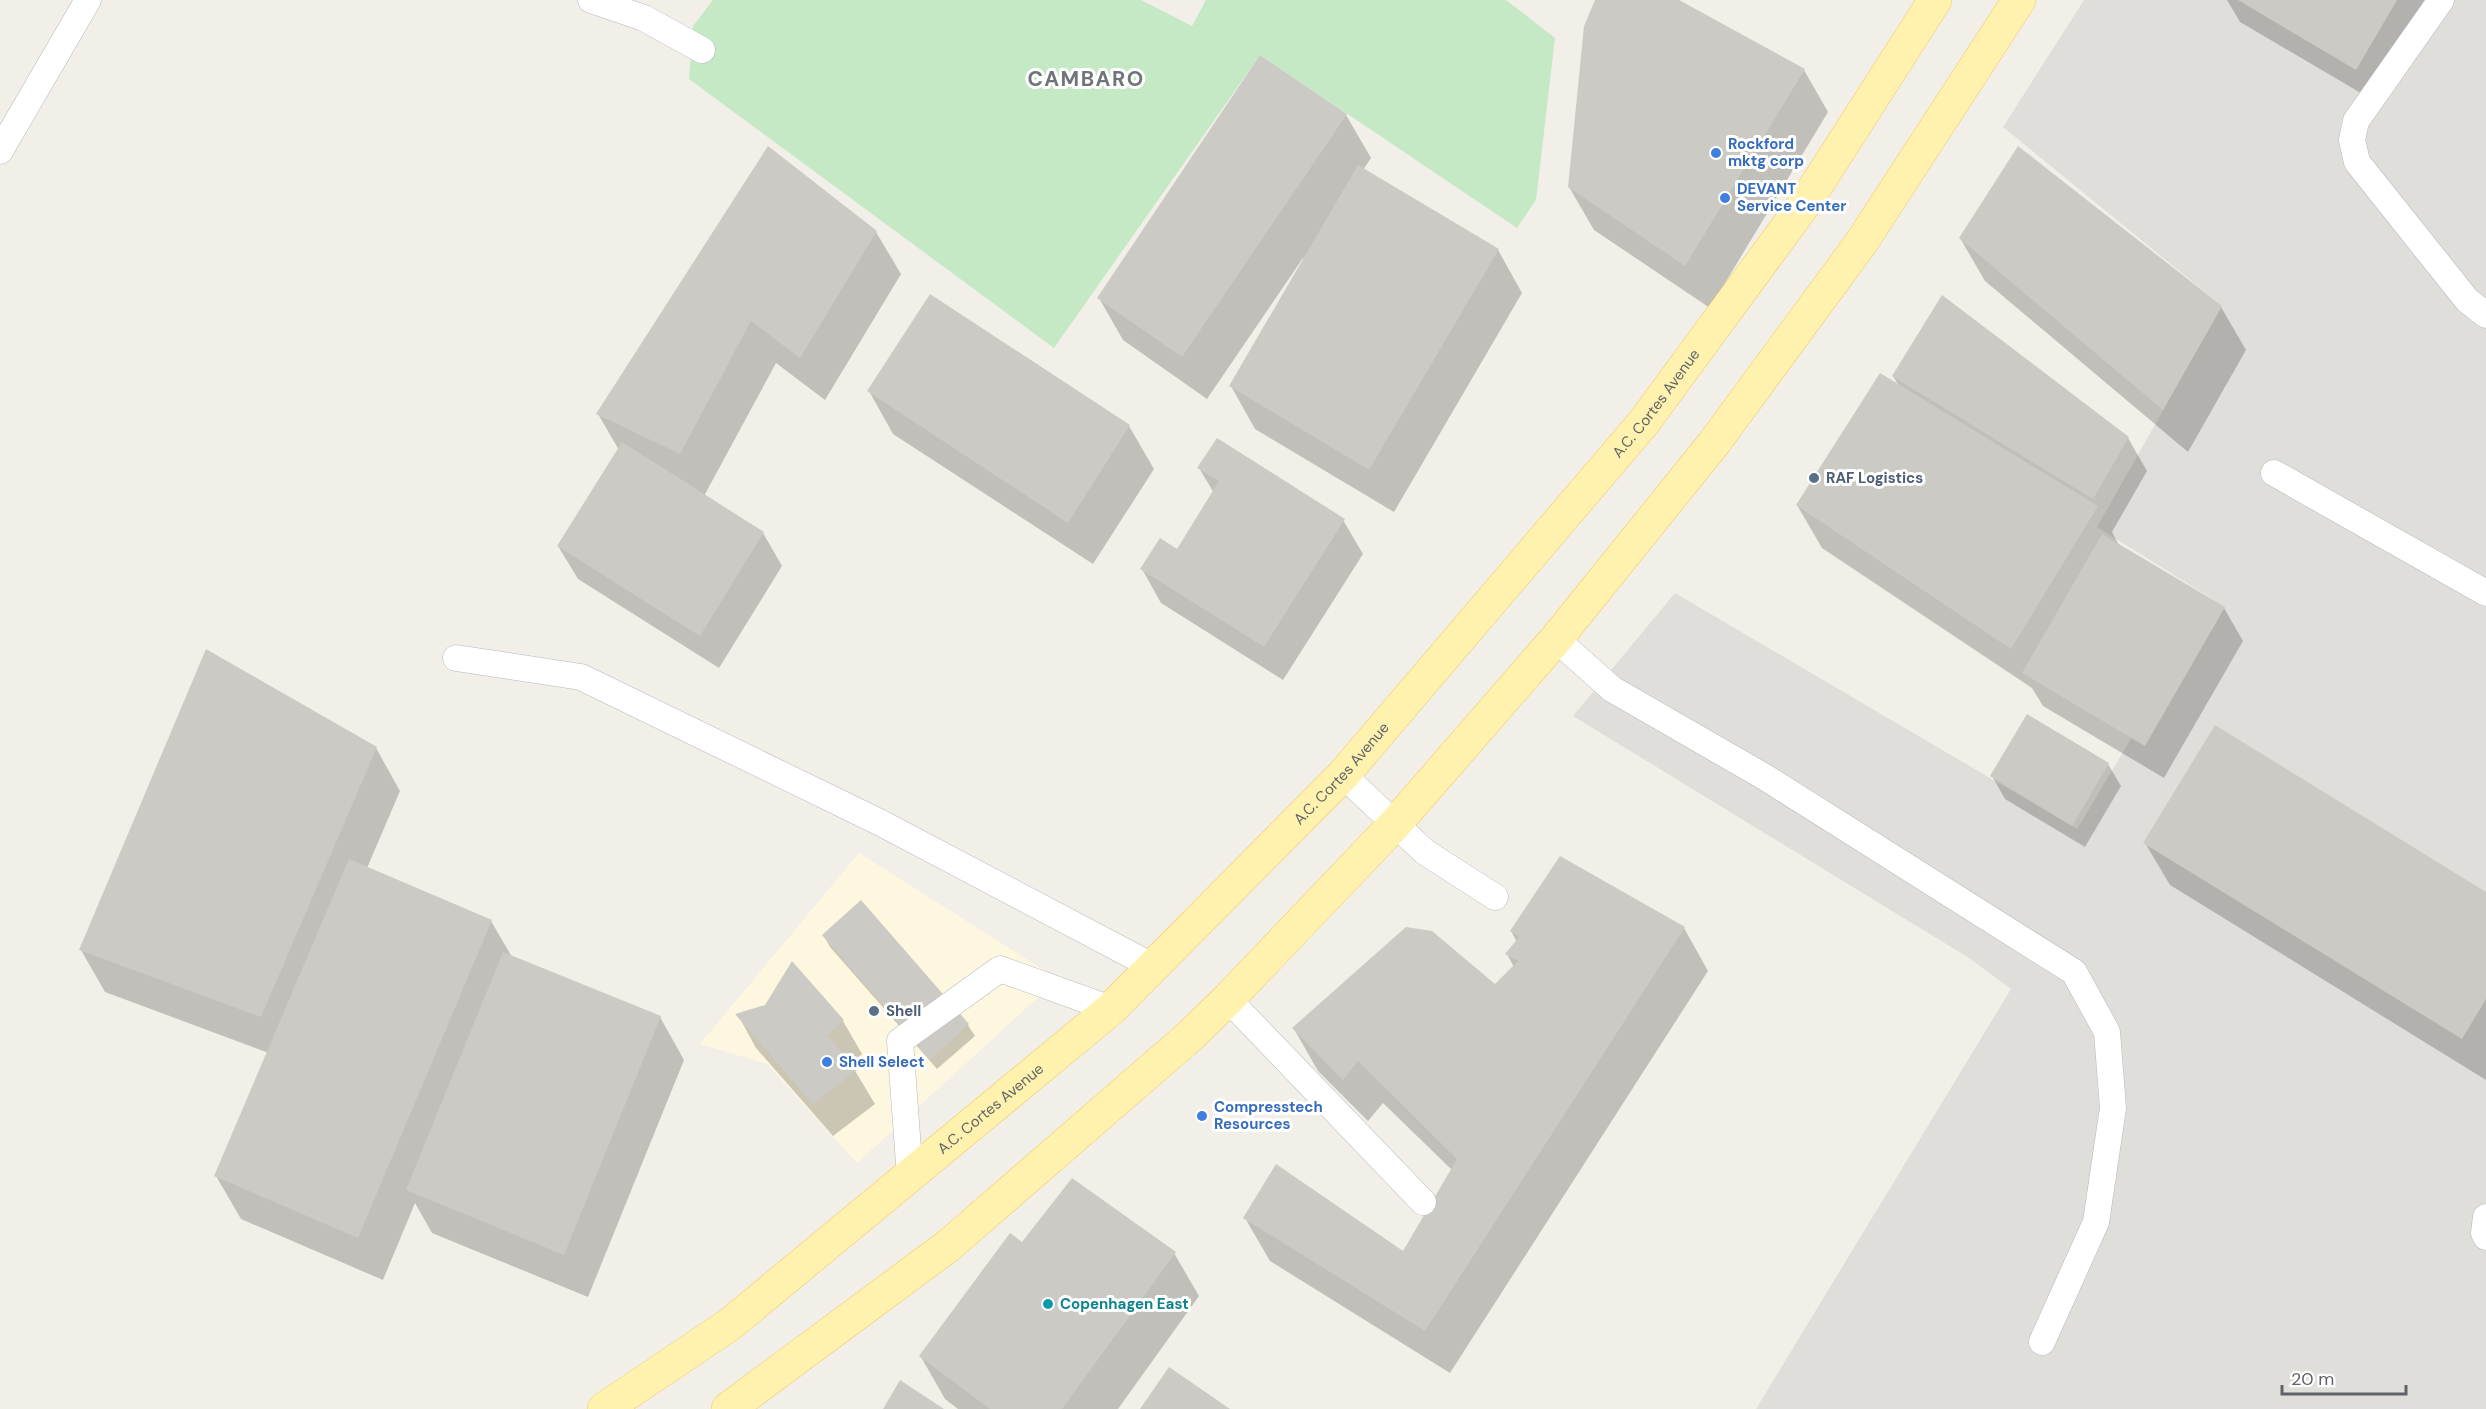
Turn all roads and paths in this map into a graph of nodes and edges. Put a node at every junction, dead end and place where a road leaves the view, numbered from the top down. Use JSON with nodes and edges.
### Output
{"nodes":[{"id":1,"x":88,"y":0,"type":"edge"},
{"id":2,"x":591,"y":0,"type":"edge"},
{"id":3,"x":1935,"y":0,"type":"edge"},
{"id":4,"x":2019,"y":0,"type":"edge"},
{"id":5,"x":2441,"y":0,"type":"edge"},
{"id":6,"x":702,"y":50,"type":"dead end"},
{"id":7,"x":0,"y":151,"type":"edge"},
{"id":8,"x":2486,"y":315,"type":"edge"},
{"id":9,"x":2274,"y":473,"type":"dead end"},
{"id":10,"x":2486,"y":593,"type":"edge"},
{"id":11,"x":1556,"y":639,"type":"junction"},
{"id":12,"x":456,"y":658,"type":"dead end"},
{"id":13,"x":1342,"y":775,"type":"junction"},
{"id":14,"x":1395,"y":824,"type":"junction"},
{"id":15,"x":1494,"y":897,"type":"dead end"},
{"id":16,"x":1154,"y":967,"type":"junction"},
{"id":17,"x":1228,"y":999,"type":"junction"},
{"id":18,"x":1111,"y":1009,"type":"junction"},
{"id":19,"x":910,"y":1178,"type":"junction"},
{"id":20,"x":1423,"y":1202,"type":"dead end"},
{"id":21,"x":2486,"y":1217,"type":"edge"},
{"id":22,"x":2486,"y":1237,"type":"edge"},
{"id":23,"x":2042,"y":1342,"type":"dead end"},
{"id":24,"x":604,"y":1409,"type":"edge"},
{"id":25,"x":728,"y":1409,"type":"edge"}],
"edges":[{"from":1,"to":7,"type":"lane"},
{"from":2,"to":6,"type":"lane"},
{"from":3,"to":13,"type":"main road","name":"A.C. Cortes Avenue"},
{"from":4,"to":11,"type":"main road"},
{"from":5,"to":8,"type":"lane"},
{"from":9,"to":10,"type":"lane"},
{"from":11,"to":14,"type":"main road"},
{"from":11,"to":23,"type":"lane"},
{"from":12,"to":16,"type":"lane"},
{"from":13,"to":14,"type":"lane"},
{"from":13,"to":16,"type":"main road","name":"A.C. Cortes Avenue"},
{"from":14,"to":15,"type":"lane"},
{"from":14,"to":17,"type":"main road"},
{"from":16,"to":18,"type":"main road","name":"A.C. Cortes Avenue"},
{"from":17,"to":20,"type":"lane"},
{"from":17,"to":25,"type":"main road"},
{"from":18,"to":19,"type":"main road","name":"A.C. Cortes Avenue"},
{"from":18,"to":19,"type":"lane"},
{"from":19,"to":24,"type":"main road","name":"A.C. Cortes Avenue"},
{"from":21,"to":22,"type":"lane"}]}
